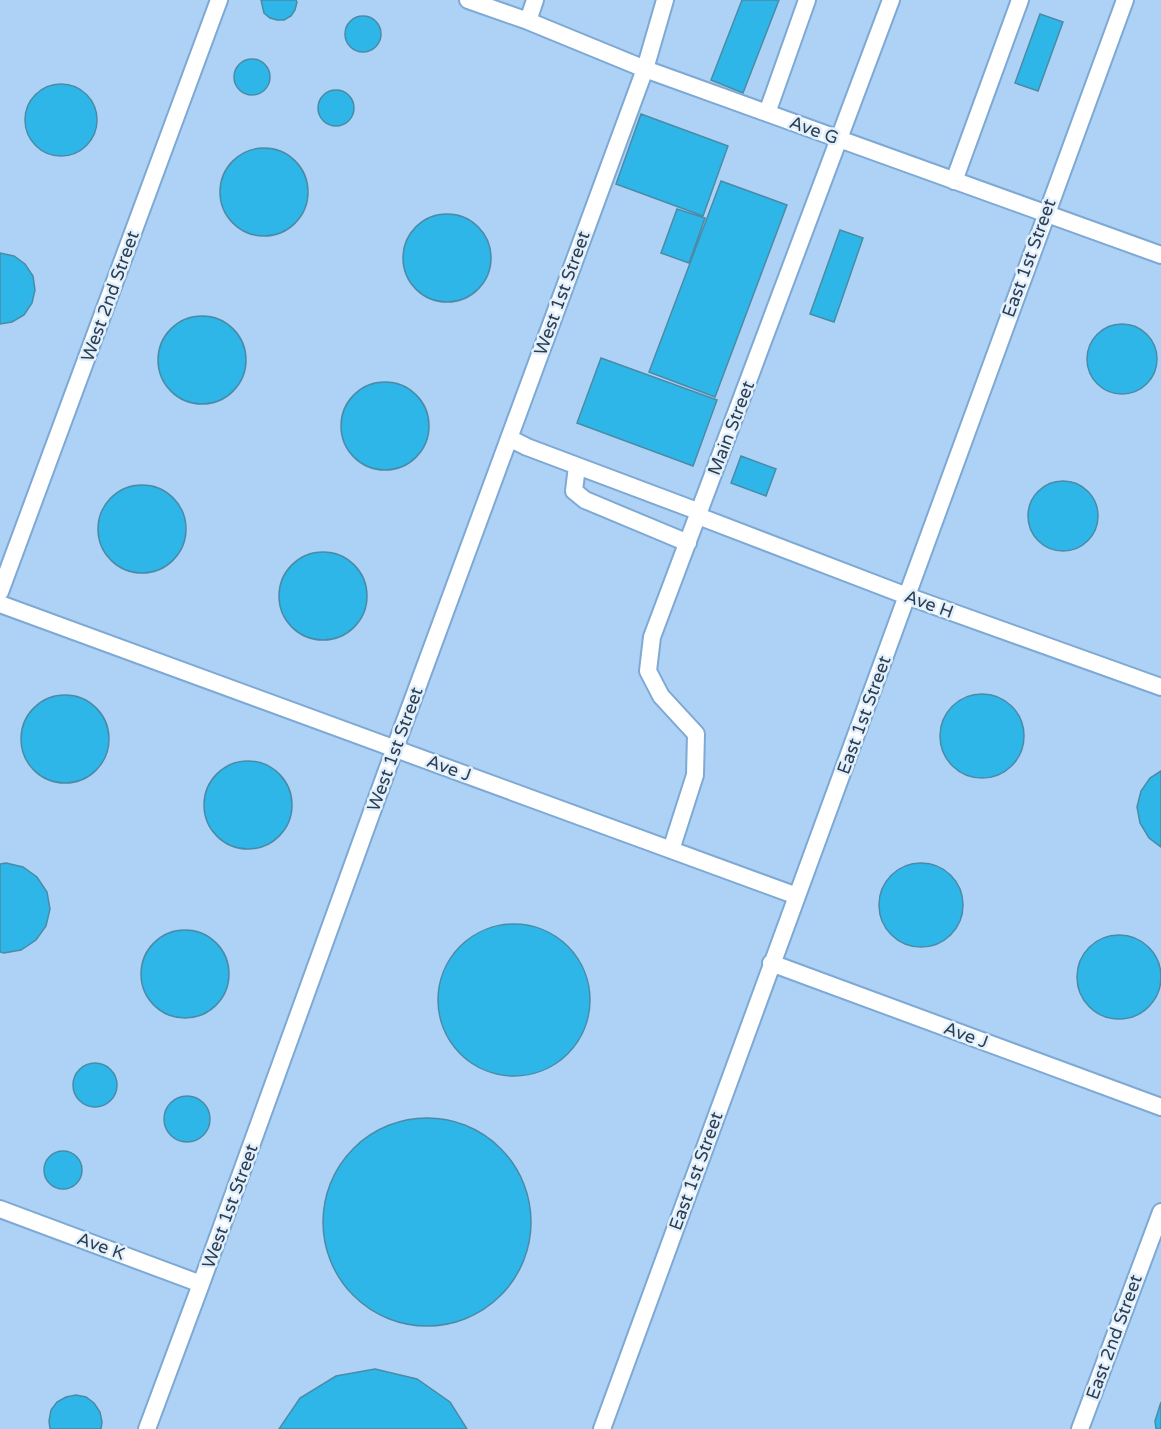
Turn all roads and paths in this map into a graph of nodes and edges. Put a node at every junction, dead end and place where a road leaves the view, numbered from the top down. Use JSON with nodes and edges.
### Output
{"nodes":[{"id":1,"x":219,"y":0,"type":"edge"},
{"id":2,"x":468,"y":0,"type":"edge"},
{"id":3,"x":535,"y":0,"type":"edge"},
{"id":4,"x":665,"y":0,"type":"edge"},
{"id":5,"x":807,"y":0,"type":"edge"},
{"id":6,"x":891,"y":0,"type":"edge"},
{"id":7,"x":1020,"y":0,"type":"edge"},
{"id":8,"x":1125,"y":0,"type":"edge"},
{"id":9,"x":528,"y":21,"type":"junction"},
{"id":10,"x":645,"y":69,"type":"junction"},
{"id":11,"x":767,"y":113,"type":"junction"},
{"id":12,"x":840,"y":139,"type":"junction"},
{"id":13,"x":954,"y":180,"type":"junction"},
{"id":14,"x":1045,"y":214,"type":"junction"},
{"id":15,"x":1161,"y":255,"type":"edge"},
{"id":16,"x":509,"y":438,"type":"junction"},
{"id":17,"x":577,"y":466,"type":"junction"},
{"id":18,"x":699,"y":514,"type":"junction"},
{"id":19,"x":688,"y":543,"type":"junction"},
{"id":20,"x":0,"y":592,"type":"edge"},
{"id":21,"x":907,"y":596,"type":"junction"},
{"id":22,"x":0,"y":604,"type":"edge"},
{"id":23,"x":1161,"y":687,"type":"edge"},
{"id":24,"x":395,"y":748,"type":"junction"},
{"id":25,"x":671,"y":850,"type":"junction"},
{"id":26,"x":797,"y":896,"type":"junction"},
{"id":27,"x":771,"y":963,"type":"junction"},
{"id":28,"x":1161,"y":1107,"type":"edge"},
{"id":29,"x":0,"y":1209,"type":"edge"},
{"id":30,"x":1161,"y":1212,"type":"edge"},
{"id":31,"x":201,"y":1284,"type":"junction"},
{"id":32,"x":147,"y":1429,"type":"edge"},
{"id":33,"x":602,"y":1429,"type":"edge"},
{"id":34,"x":1080,"y":1429,"type":"edge"}],
"edges":[{"from":1,"to":20,"type":"street","name":"West 2nd Street"},
{"from":2,"to":9,"type":"street","name":"Ave G"},
{"from":3,"to":9,"type":"street"},
{"from":4,"to":10,"type":"street","name":"West 1st Street"},
{"from":5,"to":11,"type":"street"},
{"from":6,"to":12,"type":"street","name":"Main Street"},
{"from":7,"to":13,"type":"street"},
{"from":8,"to":14,"type":"street","name":"East 1st Street"},
{"from":9,"to":10,"type":"street","name":"Ave G"},
{"from":10,"to":11,"type":"street","name":"Ave G"},
{"from":10,"to":16,"type":"street","name":"West 1st Street"},
{"from":11,"to":12,"type":"street","name":"Ave G"},
{"from":12,"to":13,"type":"street","name":"Ave G"},
{"from":12,"to":18,"type":"street","name":"Main Street"},
{"from":13,"to":14,"type":"street","name":"Ave G"},
{"from":14,"to":15,"type":"street","name":"Ave G"},
{"from":14,"to":21,"type":"street","name":"East 1st Street"},
{"from":16,"to":17,"type":"street","name":"Ave H"},
{"from":16,"to":24,"type":"street","name":"West 1st Street"},
{"from":17,"to":18,"type":"street","name":"Ave H"},
{"from":17,"to":19,"type":"street"},
{"from":18,"to":19,"type":"street","name":"Main Street"},
{"from":18,"to":21,"type":"street","name":"Ave H"},
{"from":19,"to":25,"type":"street","name":"Main Street"},
{"from":21,"to":23,"type":"street","name":"Ave H"},
{"from":21,"to":26,"type":"street","name":"East 1st Street"},
{"from":22,"to":24,"type":"street","name":"Ave J"},
{"from":24,"to":25,"type":"street","name":"Ave J"},
{"from":24,"to":31,"type":"street","name":"West 1st Street"},
{"from":25,"to":26,"type":"street","name":"Ave J"},
{"from":26,"to":27,"type":"street","name":"East 1st Street"},
{"from":27,"to":28,"type":"street","name":"Ave J"},
{"from":27,"to":33,"type":"street","name":"East 1st Street"},
{"from":29,"to":31,"type":"street","name":"Ave K"},
{"from":30,"to":34,"type":"street","name":"East 2nd Street"},
{"from":31,"to":32,"type":"street","name":"West 1st Street"}]}
